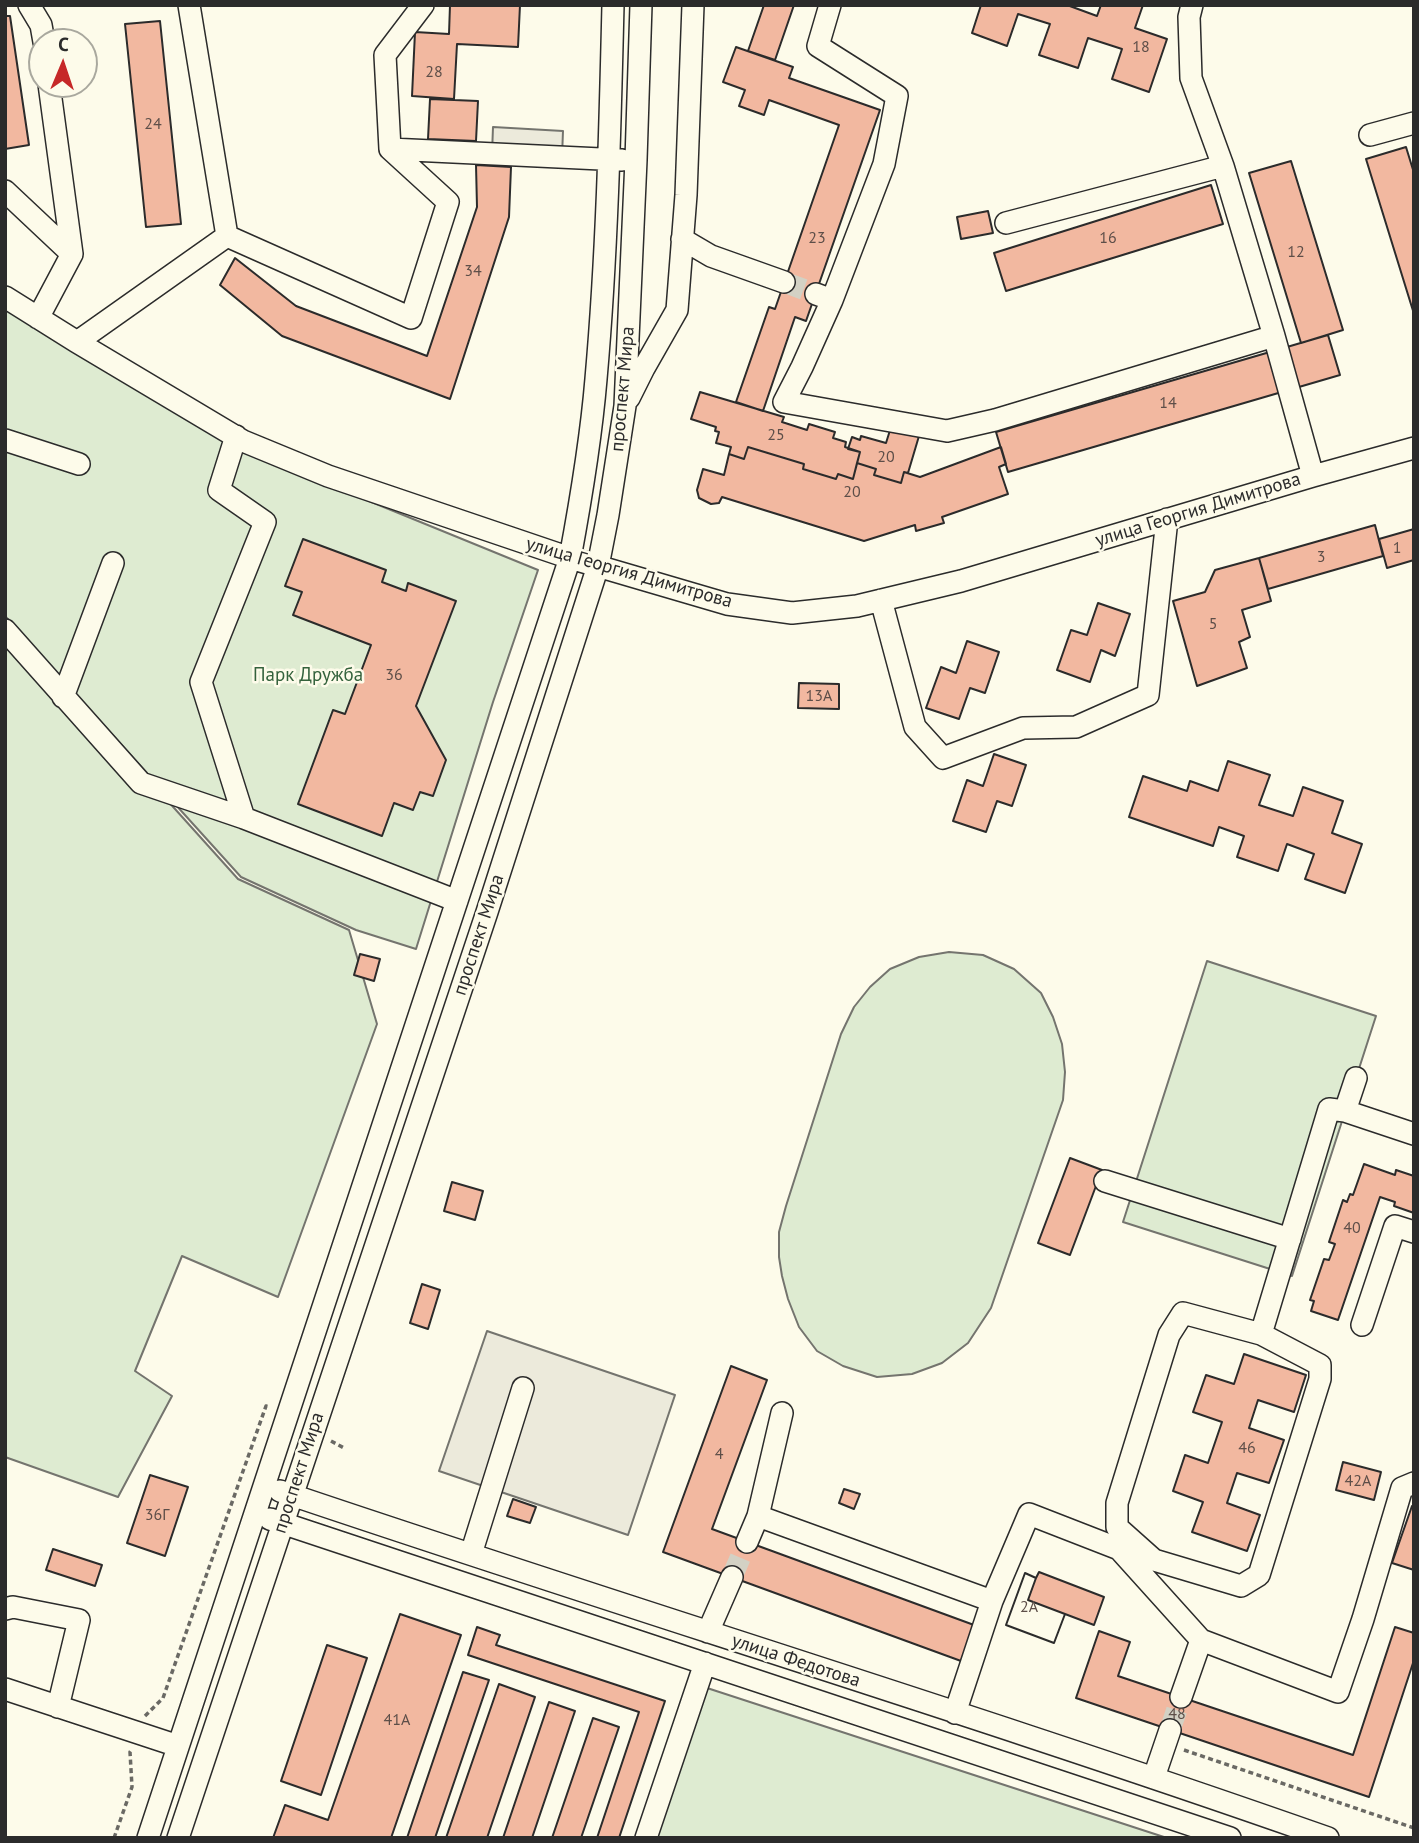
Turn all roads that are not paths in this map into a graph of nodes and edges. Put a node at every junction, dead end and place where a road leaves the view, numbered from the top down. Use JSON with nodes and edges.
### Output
{"nodes":[{"id":1,"x":29,"y":5,"type":"edge"},
{"id":2,"x":189,"y":5,"type":"edge"},
{"id":3,"x":423,"y":5,"type":"edge"},
{"id":4,"x":613,"y":5,"type":"edge"},
{"id":5,"x":641,"y":5,"type":"edge"},
{"id":6,"x":692,"y":5,"type":"edge"},
{"id":7,"x":830,"y":5,"type":"edge"},
{"id":8,"x":1192,"y":5,"type":"edge"},
{"id":9,"x":41,"y":28,"type":"edge"},
{"id":10,"x":51,"y":98,"type":"edge"},
{"id":11,"x":1414,"y":123,"type":"edge"},
{"id":12,"x":1370,"y":135,"type":"dead end"},
{"id":13,"x":390,"y":149,"type":"junction"},
{"id":14,"x":610,"y":159,"type":"junction"},
{"id":15,"x":636,"y":160,"type":"junction"},
{"id":16,"x":1223,"y":166,"type":"junction"},
{"id":17,"x":5,"y":191,"type":"edge"},
{"id":18,"x":1006,"y":223,"type":"dead end"},
{"id":19,"x":227,"y":236,"type":"junction"},
{"id":20,"x":682,"y":239,"type":"junction"},
{"id":21,"x":72,"y":254,"type":"junction"},
{"id":22,"x":784,"y":282,"type":"tunnel mouth"},
{"id":23,"x":5,"y":298,"type":"edge"},
{"id":24,"x":38,"y":318,"type":"junction"},
{"id":25,"x":1274,"y":336,"type":"junction"},
{"id":26,"x":76,"y":342,"type":"junction"},
{"id":27,"x":625,"y":406,"type":"junction"},
{"id":28,"x":236,"y":436,"type":"junction"},
{"id":29,"x":5,"y":440,"type":"edge"},
{"id":30,"x":1414,"y":448,"type":"edge"},
{"id":31,"x":79,"y":464,"type":"dead end"},
{"id":32,"x":1313,"y":476,"type":"junction"},
{"id":33,"x":1167,"y":519,"type":"junction"},
{"id":34,"x":570,"y":558,"type":"junction"},
{"id":35,"x":113,"y":563,"type":"dead end"},
{"id":36,"x":598,"y":566,"type":"junction"},
{"id":37,"x":881,"y":600,"type":"junction"},
{"id":38,"x":5,"y":630,"type":"edge"},
{"id":39,"x":63,"y":697,"type":"junction"},
{"id":40,"x":244,"y":818,"type":"junction"},
{"id":41,"x":457,"y":901,"type":"junction"},
{"id":42,"x":1356,"y":1078,"type":"dead end"},
{"id":43,"x":1345,"y":1111,"type":"junction"},
{"id":44,"x":1414,"y":1134,"type":"edge"},
{"id":45,"x":1105,"y":1181,"type":"dead end"},
{"id":46,"x":1414,"y":1232,"type":"edge"},
{"id":47,"x":1290,"y":1239,"type":"junction"},
{"id":48,"x":1362,"y":1325,"type":"dead end"},
{"id":49,"x":1261,"y":1334,"type":"junction"},
{"id":50,"x":523,"y":1388,"type":"dead end"},
{"id":51,"x":782,"y":1413,"type":"dead end"},
{"id":52,"x":1414,"y":1483,"type":"edge"},
{"id":53,"x":264,"y":1486,"type":"junction"},
{"id":54,"x":291,"y":1495,"type":"junction"},
{"id":55,"x":254,"y":1514,"type":"junction"},
{"id":56,"x":758,"y":1516,"type":"junction"},
{"id":57,"x":282,"y":1523,"type":"junction"},
{"id":58,"x":747,"y":1542,"type":"tunnel mouth"},
{"id":59,"x":471,"y":1554,"type":"junction"},
{"id":60,"x":732,"y":1577,"type":"tunnel mouth"},
{"id":61,"x":992,"y":1601,"type":"junction"},
{"id":62,"x":5,"y":1609,"type":"edge"},
{"id":63,"x":708,"y":1632,"type":"junction"},
{"id":64,"x":1201,"y":1640,"type":"junction"},
{"id":65,"x":705,"y":1664,"type":"junction"},
{"id":66,"x":5,"y":1689,"type":"edge"},
{"id":67,"x":1181,"y":1697,"type":"tunnel mouth"},
{"id":68,"x":58,"y":1707,"type":"junction"},
{"id":69,"x":955,"y":1713,"type":"junction"},
{"id":70,"x":1168,"y":1737,"type":"tunnel mouth"},
{"id":71,"x":178,"y":1746,"type":"junction"},
{"id":72,"x":1154,"y":1777,"type":"junction"},
{"id":73,"x":148,"y":1838,"type":"edge"},
{"id":74,"x":178,"y":1838,"type":"edge"},
{"id":75,"x":646,"y":1838,"type":"edge"},
{"id":76,"x":1230,"y":1838,"type":"edge"},
{"id":77,"x":1328,"y":1838,"type":"edge"}],
"edges":[{"from":1,"to":9,"type":"street"},
{"from":2,"to":19,"type":"street"},
{"from":3,"to":13,"type":"street"},
{"from":4,"to":14,"type":"street","name":"проспект Мира"},
{"from":5,"to":15,"type":"street","name":"проспект Мира"},
{"from":6,"to":20,"type":"street"},
{"from":7,"to":25,"type":"street"},
{"from":8,"to":16,"type":"street"},
{"from":10,"to":21,"type":"street"},
{"from":11,"to":12,"type":"street"},
{"from":13,"to":14,"type":"street"},
{"from":13,"to":19,"type":"street"},
{"from":14,"to":15,"type":"street"},
{"from":14,"to":34,"type":"street","name":"проспект Мира"},
{"from":15,"to":27,"type":"street","name":"проспект Мира"},
{"from":16,"to":18,"type":"street"},
{"from":16,"to":25,"type":"street"},
{"from":17,"to":21,"type":"street"},
{"from":19,"to":26,"type":"street"},
{"from":20,"to":22,"type":"street"},
{"from":20,"to":27,"type":"street"},
{"from":21,"to":24,"type":"street"},
{"from":23,"to":24,"type":"street","name":"улица Георгия Димитрова"},
{"from":24,"to":26,"type":"street","name":"улица Георгия Димитрова"},
{"from":25,"to":32,"type":"street"},
{"from":26,"to":28,"type":"street","name":"улица Георгия Димитрова"},
{"from":27,"to":36,"type":"street","name":"проспект Мира"},
{"from":28,"to":34,"type":"street","name":"улица Георгия Димитрова"},
{"from":28,"to":40,"type":"street"},
{"from":29,"to":31,"type":"street"},
{"from":30,"to":32,"type":"street","name":"улица Георгия Димитрова"},
{"from":32,"to":33,"type":"street","name":"улица Георгия Димитрова"},
{"from":33,"to":37,"type":"street","name":"улица Георгия Димитрова"},
{"from":33,"to":37,"type":"street"},
{"from":34,"to":36,"type":"street","name":"улица Георгия Димитрова"},
{"from":34,"to":41,"type":"street","name":"проспект Мира"},
{"from":35,"to":39,"type":"street"},
{"from":36,"to":37,"type":"street","name":"улица Георгия Димитрова"},
{"from":36,"to":54,"type":"street","name":"проспект Мира"},
{"from":38,"to":39,"type":"street"},
{"from":39,"to":40,"type":"street"},
{"from":40,"to":41,"type":"street"},
{"from":41,"to":53,"type":"street","name":"проспект Мира"},
{"from":42,"to":43,"type":"street"},
{"from":43,"to":44,"type":"street"},
{"from":43,"to":47,"type":"street"},
{"from":45,"to":47,"type":"street"},
{"from":46,"to":48,"type":"street"},
{"from":47,"to":49,"type":"street"},
{"from":49,"to":49,"type":"street"},
{"from":50,"to":59,"type":"street"},
{"from":51,"to":56,"type":"street"},
{"from":52,"to":64,"type":"street"},
{"from":53,"to":54,"type":"street","name":"улица Федотова"},
{"from":53,"to":55,"type":"street","name":"проспект Мира"},
{"from":54,"to":57,"type":"street","name":"проспект Мира"},
{"from":54,"to":59,"type":"street","name":"улица Федотова"},
{"from":55,"to":57,"type":"street"},
{"from":55,"to":71,"type":"street","name":"проспект Мира"},
{"from":56,"to":58,"type":"street"},
{"from":56,"to":61,"type":"street"},
{"from":57,"to":65,"type":"street"},
{"from":57,"to":74,"type":"street","name":"проспект Мира"},
{"from":59,"to":63,"type":"street","name":"улица Федотова"},
{"from":60,"to":63,"type":"street"},
{"from":61,"to":64,"type":"street"},
{"from":61,"to":69,"type":"street"},
{"from":62,"to":68,"type":"street"},
{"from":63,"to":69,"type":"street","name":"улица Федотова"},
{"from":64,"to":67,"type":"street"},
{"from":65,"to":75,"type":"street"},
{"from":65,"to":76,"type":"street"},
{"from":66,"to":68,"type":"street"},
{"from":68,"to":71,"type":"street"},
{"from":69,"to":72,"type":"street","name":"улица Федотова"},
{"from":70,"to":72,"type":"street"},
{"from":71,"to":73,"type":"street","name":"проспект Мира"},
{"from":72,"to":77,"type":"street","name":"улица Федотова"}]}
